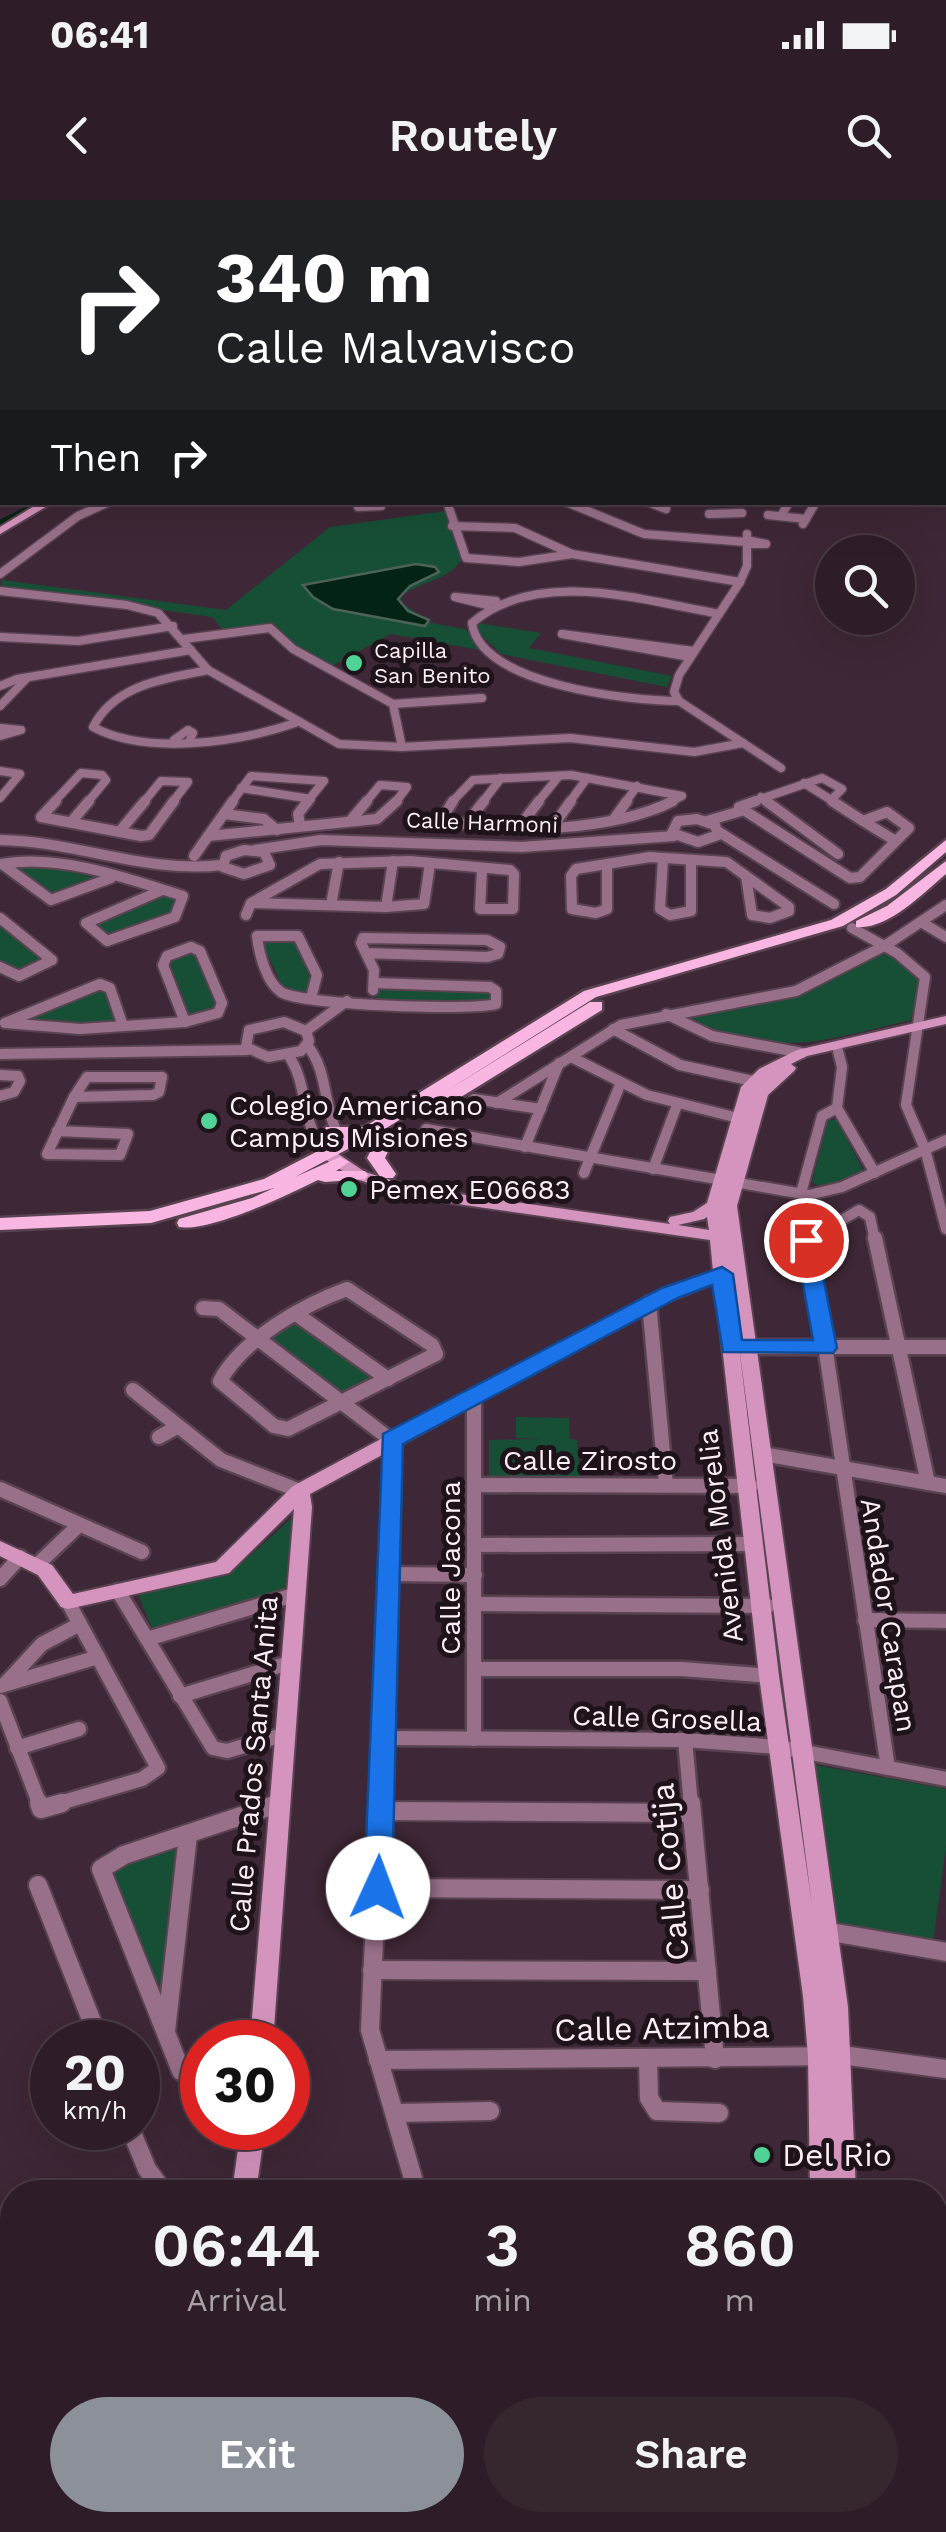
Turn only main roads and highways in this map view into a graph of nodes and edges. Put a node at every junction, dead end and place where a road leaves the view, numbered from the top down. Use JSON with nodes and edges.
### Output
{"nodes":[{"id":1,"x":44,"y":505,"type":"edge"},
{"id":2,"x":0,"y":531,"type":"edge"},
{"id":3,"x":946,"y":836,"type":"edge"},
{"id":4,"x":946,"y":844,"type":"edge"},
{"id":5,"x":946,"y":866,"type":"edge"},
{"id":6,"x":908,"y":878,"type":"junction"},
{"id":7,"x":946,"y":1020,"type":"edge"},
{"id":8,"x":946,"y":1028,"type":"edge"},
{"id":9,"x":915,"y":1030,"type":"junction"},
{"id":10,"x":377,"y":1134,"type":"junction"},
{"id":11,"x":335,"y":1149,"type":"junction"},
{"id":12,"x":306,"y":1174,"type":"junction"},
{"id":13,"x":359,"y":1175,"type":"junction"},
{"id":14,"x":388,"y":1179,"type":"junction"},
{"id":15,"x":727,"y":1181,"type":"junction"},
{"id":16,"x":714,"y":1205,"type":"junction"},
{"id":17,"x":0,"y":1224,"type":"edge"},
{"id":18,"x":34,"y":1224,"type":"junction"},
{"id":19,"x":676,"y":1225,"type":"junction"},
{"id":20,"x":716,"y":1232,"type":"junction"},
{"id":21,"x":0,"y":1237,"type":"edge"},
{"id":22,"x":721,"y":1267,"type":"junction"},
{"id":23,"x":739,"y":1347,"type":"junction"},
{"id":24,"x":756,"y":1486,"type":"junction"},
{"id":25,"x":300,"y":1491,"type":"junction"},
{"id":26,"x":0,"y":1548,"type":"edge"},
{"id":27,"x":771,"y":1606,"type":"junction"},
{"id":28,"x":263,"y":2020,"type":"edge"},
{"id":29,"x":830,"y":2056,"type":"junction"},
{"id":30,"x":250,"y":2150,"type":"edge"},
{"id":31,"x":246,"y":2180,"type":"edge"},
{"id":32,"x":823,"y":2180,"type":"edge"},
{"id":33,"x":843,"y":2180,"type":"edge"}],
"edges":[{"from":1,"to":2,"type":"main road"},
{"from":3,"to":6,"type":"main road"},
{"from":4,"to":6,"type":"main road"},
{"from":5,"to":10,"type":"main road"},
{"from":6,"to":10,"type":"main road"},
{"from":7,"to":9,"type":"main road","name":"Avenida Morelia"},
{"from":8,"to":9,"type":"main road","name":"Avenida Morelia"},
{"from":9,"to":15,"type":"main road","name":"Avenida Morelia"},
{"from":9,"to":15,"type":"main road","name":"Avenida Morelia"},
{"from":10,"to":11,"type":"main road"},
{"from":10,"to":11,"type":"main road"},
{"from":10,"to":14,"type":"main road"},
{"from":11,"to":12,"type":"main road"},
{"from":11,"to":12,"type":"main road"},
{"from":11,"to":13,"type":"main road"},
{"from":11,"to":14,"type":"main road"},
{"from":12,"to":13,"type":"main road"},
{"from":12,"to":18,"type":"main road"},
{"from":12,"to":21,"type":"main road"},
{"from":13,"to":14,"type":"main road"},
{"from":14,"to":19,"type":"main road"},
{"from":15,"to":16,"type":"main road","name":"Avenida Morelia"},
{"from":15,"to":23,"type":"main road","name":"Avenida Morelia"},
{"from":16,"to":19,"type":"main road"},
{"from":16,"to":20,"type":"main road","name":"Avenida Morelia"},
{"from":17,"to":18,"type":"main road"},
{"from":18,"to":21,"type":"main road"},
{"from":19,"to":20,"type":"main road"},
{"from":19,"to":22,"type":"main road"},
{"from":20,"to":22,"type":"main road","name":"Avenida Morelia"},
{"from":22,"to":23,"type":"main road","name":"Avenida Morelia"},
{"from":22,"to":25,"type":"main road"},
{"from":23,"to":24,"type":"main road","name":"Avenida Morelia"},
{"from":23,"to":24,"type":"main road","name":"Avenida Morelia"},
{"from":24,"to":27,"type":"main road","name":"Avenida Morelia"},
{"from":24,"to":27,"type":"main road","name":"Avenida Morelia"},
{"from":25,"to":26,"type":"main road"},
{"from":25,"to":28,"type":"main road","name":"Calle Prados Santa Anita"},
{"from":27,"to":29,"type":"main road","name":"Avenida Morelia"},
{"from":27,"to":29,"type":"main road","name":"Avenida Morelia"},
{"from":29,"to":32,"type":"main road","name":"Avenida Morelia"},
{"from":29,"to":33,"type":"main road","name":"Avenida Morelia"},
{"from":30,"to":31,"type":"main road"}]}
